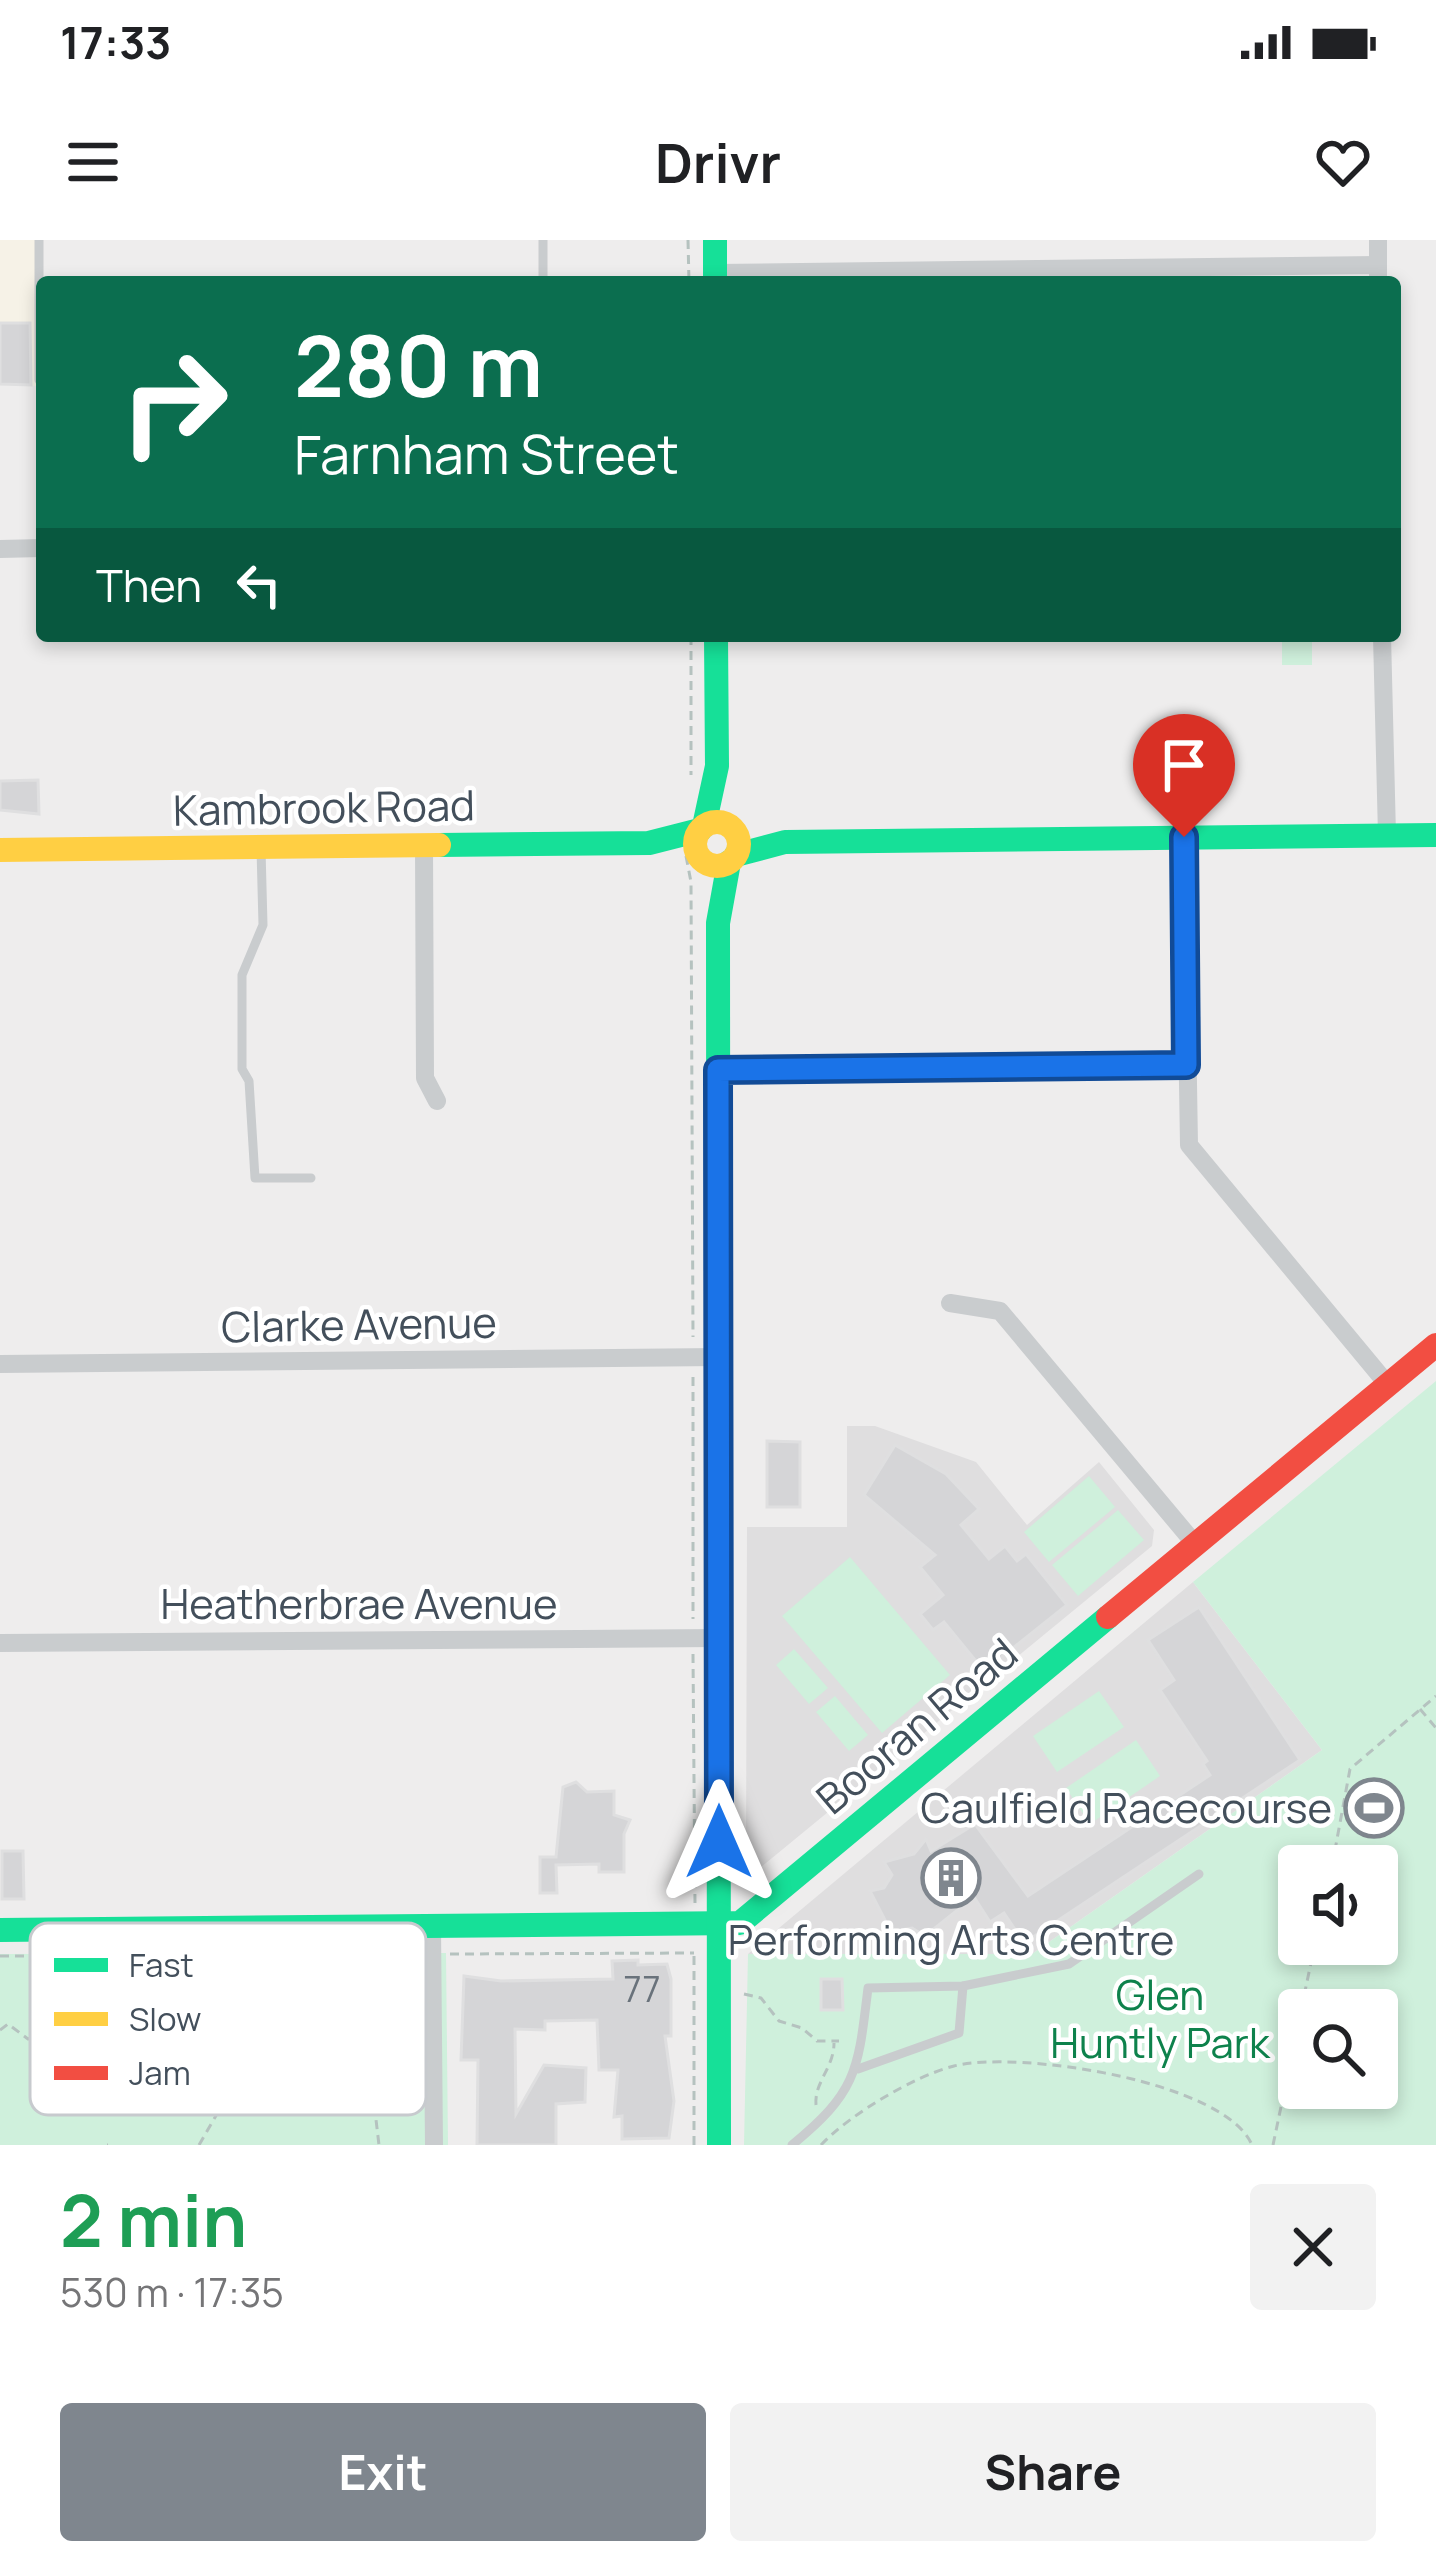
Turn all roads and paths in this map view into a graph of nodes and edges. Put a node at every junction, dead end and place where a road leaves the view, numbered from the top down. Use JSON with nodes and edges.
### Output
{"nodes":[{"id":1,"x":39,"y":240,"type":"edge"},
{"id":2,"x":543,"y":240,"type":"edge"},
{"id":3,"x":688,"y":240,"type":"edge"},
{"id":4,"x":715,"y":240,"type":"edge"},
{"id":5,"x":1378,"y":240,"type":"edge"},
{"id":6,"x":1378,"y":273,"type":"edge"},
{"id":7,"x":39,"y":276,"type":"edge"},
{"id":8,"x":543,"y":276,"type":"edge"},
{"id":9,"x":689,"y":276,"type":"edge"},
{"id":10,"x":715,"y":276,"type":"edge"},
{"id":11,"x":881,"y":276,"type":"edge"},
{"id":12,"x":36,"y":548,"type":"edge"},
{"id":13,"x":0,"y":549,"type":"edge"},
{"id":14,"x":691,"y":642,"type":"edge"},
{"id":15,"x":716,"y":642,"type":"edge"},
{"id":16,"x":1382,"y":642,"type":"edge"},
{"id":17,"x":691,"y":778,"type":"dead end"},
{"id":18,"x":717,"y":828,"type":"junction"},
{"id":19,"x":1387,"y":835,"type":"junction"},
{"id":20,"x":1436,"y":835,"type":"edge"},
{"id":21,"x":1184,"y":837,"type":"junction"},
{"id":22,"x":784,"y":842,"type":"junction"},
{"id":23,"x":649,"y":843,"type":"junction"},
{"id":24,"x":424,"y":846,"type":"junction"},
{"id":25,"x":261,"y":848,"type":"junction"},
{"id":26,"x":0,"y":850,"type":"edge"},
{"id":27,"x":711,"y":858,"type":"junction"},
{"id":28,"x":1186,"y":1065,"type":"junction"},
{"id":29,"x":718,"y":1070,"type":"junction"},
{"id":30,"x":437,"y":1101,"type":"dead end"},
{"id":31,"x":311,"y":1178,"type":"dead end"},
{"id":32,"x":950,"y":1303,"type":"dead end"},
{"id":33,"x":1436,"y":1345,"type":"edge"},
{"id":34,"x":719,"y":1357,"type":"junction"},
{"id":35,"x":693,"y":1358,"type":"junction"},
{"id":36,"x":0,"y":1364,"type":"edge"},
{"id":37,"x":1388,"y":1385,"type":"junction"},
{"id":38,"x":1196,"y":1544,"type":"junction"},
{"id":39,"x":693,"y":1627,"type":"dead end"},
{"id":40,"x":719,"y":1638,"type":"junction"},
{"id":41,"x":0,"y":1642,"type":"edge"},
{"id":42,"x":693,"y":1650,"type":"dead end"},
{"id":43,"x":1436,"y":1696,"type":"edge"},
{"id":44,"x":1419,"y":1708,"type":"junction"},
{"id":45,"x":1436,"y":1728,"type":"edge"},
{"id":46,"x":1336,"y":1845,"type":"edge"},
{"id":47,"x":1198,"y":1874,"type":"dead end"},
{"id":48,"x":695,"y":1905,"type":"dead end"},
{"id":49,"x":426,"y":1927,"type":"edge"},
{"id":50,"x":719,"y":1927,"type":"junction"},
{"id":51,"x":426,"y":1940,"type":"edge"},
{"id":52,"x":426,"y":1954,"type":"edge"},
{"id":53,"x":432,"y":1954,"type":"junction"},
{"id":54,"x":30,"y":1955,"type":"edge"},
{"id":55,"x":0,"y":1956,"type":"edge"},
{"id":56,"x":964,"y":1986,"type":"junction"},
{"id":57,"x":744,"y":1994,"type":"dead end"},
{"id":58,"x":0,"y":2030,"type":"edge"},
{"id":59,"x":30,"y":2039,"type":"edge"},
{"id":60,"x":858,"y":2069,"type":"junction"},
{"id":61,"x":1281,"y":2109,"type":"edge"},
{"id":62,"x":216,"y":2115,"type":"edge"},
{"id":63,"x":376,"y":2115,"type":"edge"},
{"id":64,"x":823,"y":2118,"type":"junction"},
{"id":65,"x":199,"y":2145,"type":"edge"},
{"id":66,"x":380,"y":2145,"type":"edge"},
{"id":67,"x":434,"y":2145,"type":"edge"},
{"id":68,"x":694,"y":2145,"type":"edge"},
{"id":69,"x":719,"y":2145,"type":"edge"},
{"id":70,"x":792,"y":2145,"type":"edge"},
{"id":71,"x":820,"y":2145,"type":"edge"},
{"id":72,"x":1252,"y":2145,"type":"edge"},
{"id":73,"x":1273,"y":2145,"type":"edge"}],
"edges":[{"from":1,"to":7,"type":"lane"},
{"from":2,"to":8,"type":"lane"},
{"from":3,"to":9,"type":"path"},
{"from":4,"to":10,"type":"street"},
{"from":5,"to":6,"type":"street"},
{"from":6,"to":11,"type":"street"},
{"from":12,"to":13,"type":"street"},
{"from":14,"to":17,"type":"path"},
{"from":15,"to":18,"type":"street"},
{"from":16,"to":19,"type":"street"},
{"from":18,"to":22,"type":"street","name":"Kambrook Road"},
{"from":18,"to":23,"type":"street","name":"Kambrook Road"},
{"from":18,"to":27,"type":"street"},
{"from":18,"to":27,"type":"street"},
{"from":19,"to":20,"type":"street","name":"Kambrook Road"},
{"from":19,"to":21,"type":"street","name":"Kambrook Road"},
{"from":21,"to":22,"type":"street","name":"Kambrook Road"},
{"from":21,"to":28,"type":"street"},
{"from":22,"to":27,"type":"street","name":"Kambrook Road"},
{"from":23,"to":24,"type":"street","name":"Kambrook Road"},
{"from":23,"to":27,"type":"street","name":"Kambrook Road"},
{"from":24,"to":25,"type":"street","name":"Kambrook Road"},
{"from":24,"to":30,"type":"street"},
{"from":25,"to":26,"type":"street","name":"Kambrook Road"},
{"from":25,"to":31,"type":"lane"},
{"from":27,"to":29,"type":"street"},
{"from":27,"to":35,"type":"path"},
{"from":28,"to":29,"type":"street"},
{"from":28,"to":37,"type":"street"},
{"from":29,"to":34,"type":"street"},
{"from":32,"to":38,"type":"street"},
{"from":33,"to":37,"type":"street","name":"Booran Road"},
{"from":34,"to":35,"type":"street","name":"Clarke Avenue"},
{"from":34,"to":40,"type":"street"},
{"from":35,"to":36,"type":"street","name":"Clarke Avenue"},
{"from":35,"to":39,"type":"path"},
{"from":37,"to":38,"type":"street","name":"Booran Road"},
{"from":38,"to":50,"type":"street","name":"Booran Road"},
{"from":40,"to":41,"type":"street","name":"Heatherbrae Avenue"},
{"from":40,"to":50,"type":"street"},
{"from":42,"to":48,"type":"path"},
{"from":43,"to":44,"type":"path"},
{"from":44,"to":45,"type":"path"},
{"from":44,"to":46,"type":"path"},
{"from":47,"to":56,"type":"lane"},
{"from":49,"to":50,"type":"street","name":"Booran Road"},
{"from":50,"to":69,"type":"street"},
{"from":51,"to":53,"type":"street"},
{"from":52,"to":53,"type":"path"},
{"from":53,"to":67,"type":"street"},
{"from":53,"to":68,"type":"path"},
{"from":54,"to":55,"type":"path"},
{"from":56,"to":60,"type":"lane"},
{"from":56,"to":60,"type":"lane"},
{"from":57,"to":64,"type":"path"},
{"from":58,"to":59,"type":"path"},
{"from":60,"to":64,"type":"lane"},
{"from":61,"to":73,"type":"path"},
{"from":62,"to":65,"type":"path"},
{"from":63,"to":66,"type":"path"},
{"from":64,"to":70,"type":"lane"},
{"from":71,"to":72,"type":"path"}]}
